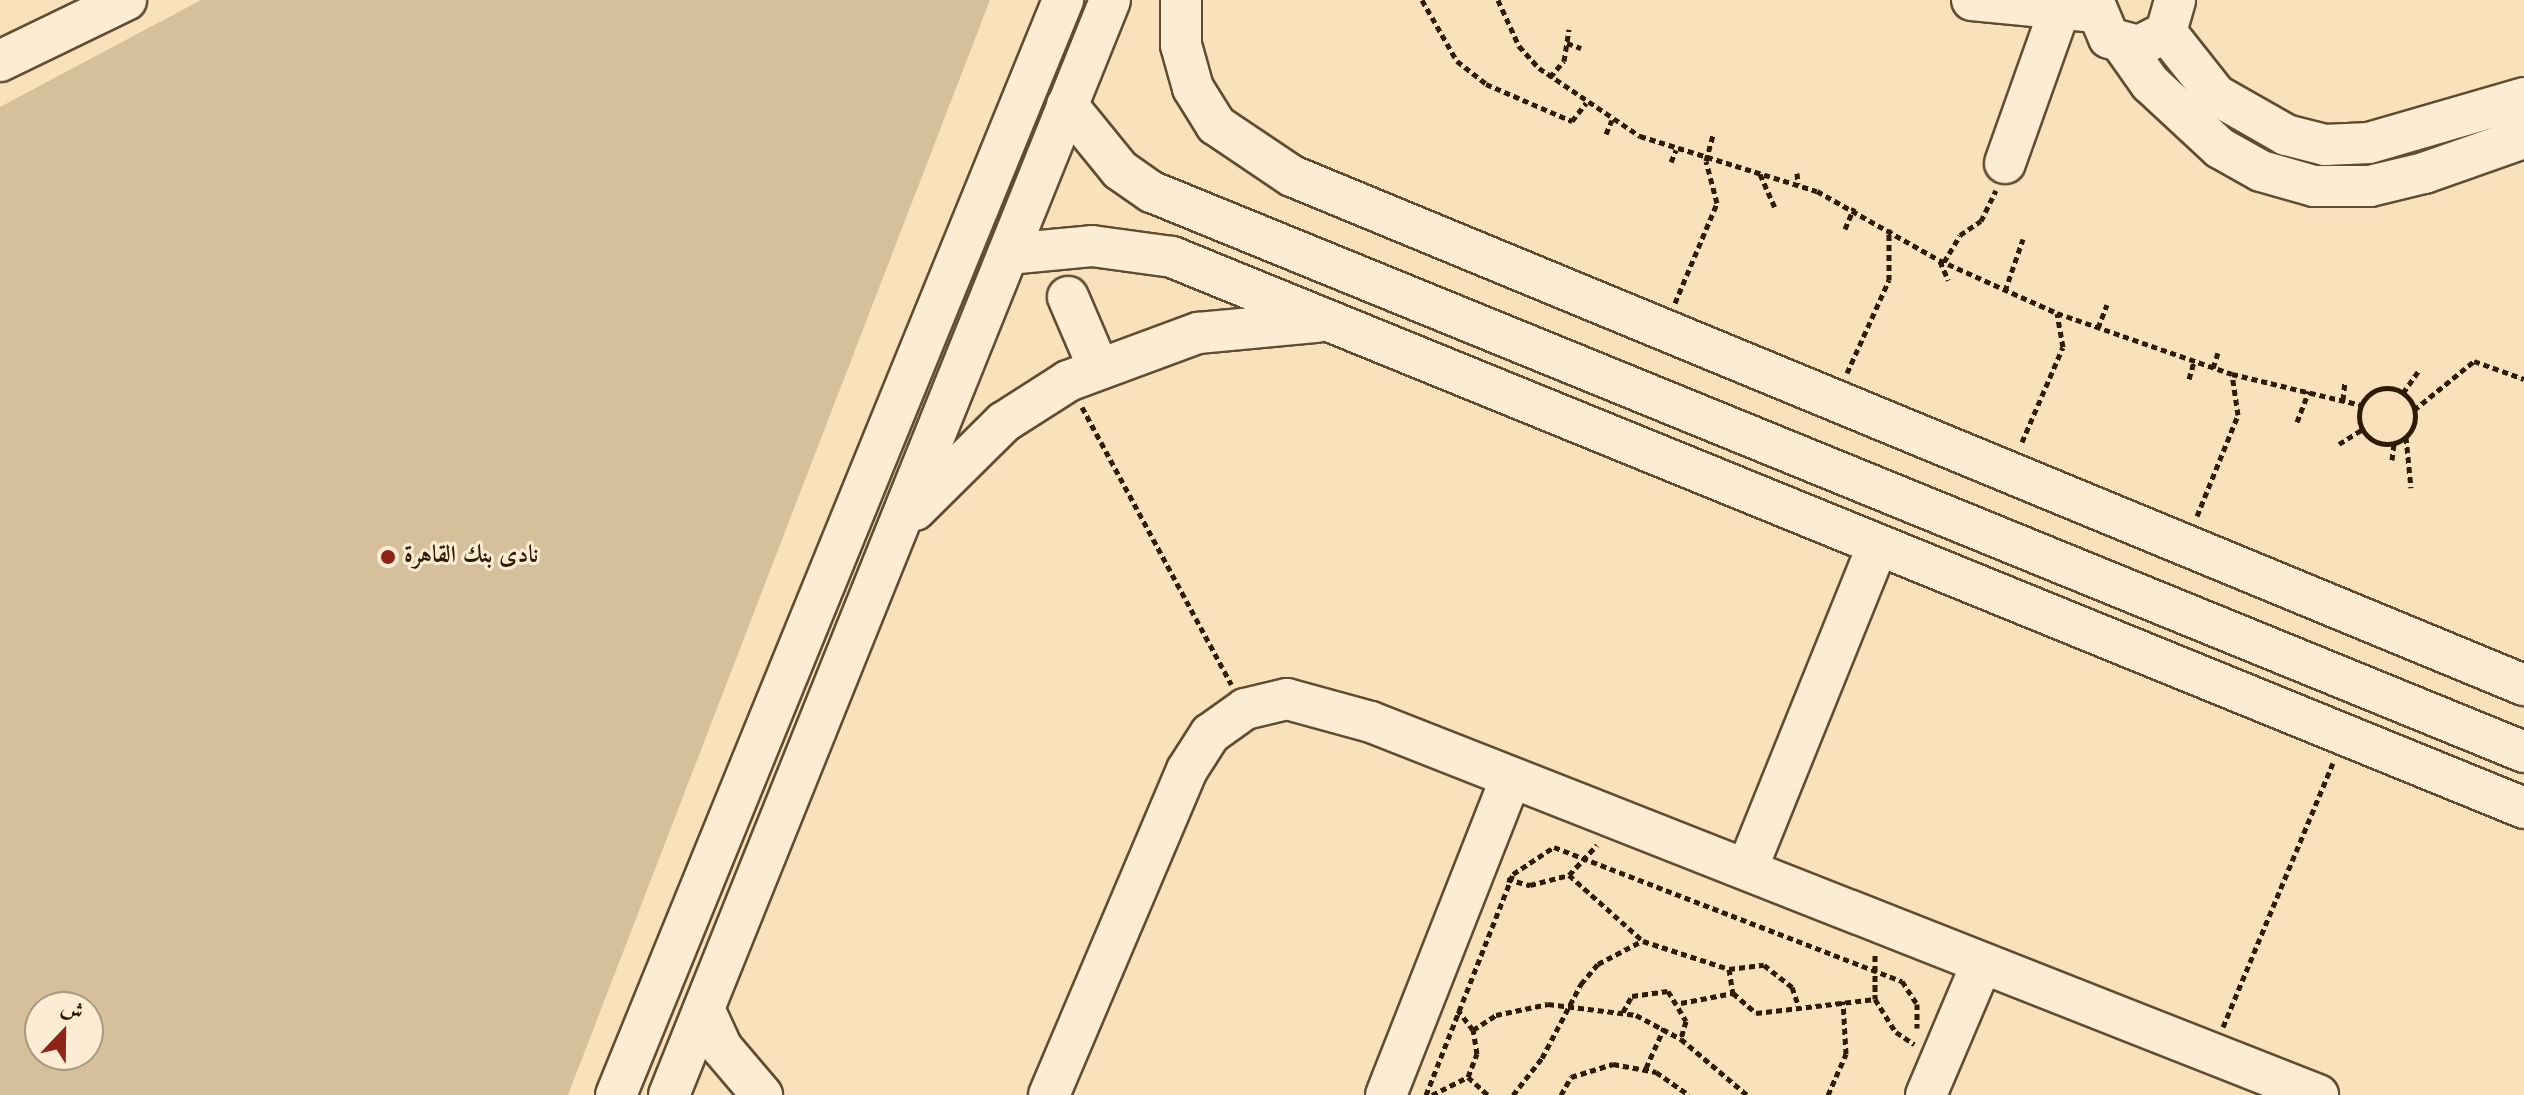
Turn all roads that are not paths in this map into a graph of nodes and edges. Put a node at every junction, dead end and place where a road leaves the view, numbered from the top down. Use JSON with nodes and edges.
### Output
{"nodes":[{"id":1,"x":126,"y":0,"type":"edge"},
{"id":2,"x":1063,"y":0,"type":"edge"},
{"id":3,"x":1110,"y":0,"type":"edge"},
{"id":4,"x":1181,"y":0,"type":"edge"},
{"id":5,"x":1972,"y":0,"type":"edge"},
{"id":6,"x":2082,"y":7,"type":"edge"},
{"id":7,"x":2171,"y":16,"type":"edge"},
{"id":8,"x":2123,"y":45,"type":"junction"},
{"id":9,"x":0,"y":61,"type":"edge"},
{"id":10,"x":2524,"y":98,"type":"edge"},
{"id":11,"x":1067,"y":105,"type":"junction"},
{"id":12,"x":2524,"y":138,"type":"edge"},
{"id":13,"x":2005,"y":163,"type":"road end"},
{"id":14,"x":1008,"y":254,"type":"junction"},
{"id":15,"x":1068,"y":297,"type":"dead end"},
{"id":16,"x":1337,"y":322,"type":"junction"},
{"id":17,"x":1083,"y":374,"type":"junction"},
{"id":18,"x":896,"y":531,"type":"junction"},
{"id":19,"x":1878,"y":545,"type":"junction"},
{"id":20,"x":2524,"y":685,"type":"edge"},
{"id":21,"x":2524,"y":752,"type":"edge"},
{"id":22,"x":1511,"y":778,"type":"junction"},
{"id":23,"x":2524,"y":808,"type":"edge"},
{"id":24,"x":1747,"y":869,"type":"junction"},
{"id":25,"x":1982,"y":963,"type":"junction"},
{"id":26,"x":704,"y":1009,"type":"junction"},
{"id":27,"x":2268,"y":1086,"type":"edge"},
{"id":28,"x":616,"y":1095,"type":"edge"},
{"id":29,"x":669,"y":1095,"type":"edge"},
{"id":30,"x":762,"y":1095,"type":"edge"},
{"id":31,"x":1049,"y":1095,"type":"edge"},
{"id":32,"x":1386,"y":1095,"type":"edge"},
{"id":33,"x":1926,"y":1095,"type":"edge"},
{"id":34,"x":2318,"y":1095,"type":"edge"}],
"edges":[{"from":1,"to":9,"type":"street"},
{"from":2,"to":28,"type":"street"},
{"from":3,"to":11,"type":"street"},
{"from":4,"to":20,"type":"street"},
{"from":5,"to":6,"type":"street"},
{"from":6,"to":8,"type":"street"},
{"from":6,"to":13,"type":"street"},
{"from":7,"to":8,"type":"street"},
{"from":7,"to":10,"type":"street"},
{"from":8,"to":12,"type":"street"},
{"from":11,"to":14,"type":"street"},
{"from":11,"to":21,"type":"street"},
{"from":14,"to":16,"type":"street"},
{"from":14,"to":18,"type":"street"},
{"from":15,"to":17,"type":"street"},
{"from":16,"to":17,"type":"street"},
{"from":16,"to":19,"type":"street"},
{"from":17,"to":18,"type":"street"},
{"from":18,"to":26,"type":"street"},
{"from":19,"to":23,"type":"street"},
{"from":19,"to":24,"type":"street"},
{"from":22,"to":24,"type":"street"},
{"from":22,"to":31,"type":"street"},
{"from":22,"to":32,"type":"street"},
{"from":24,"to":25,"type":"street"},
{"from":25,"to":27,"type":"street"},
{"from":25,"to":33,"type":"street"},
{"from":26,"to":29,"type":"street"},
{"from":26,"to":30,"type":"street"},
{"from":27,"to":34,"type":"street"}]}
